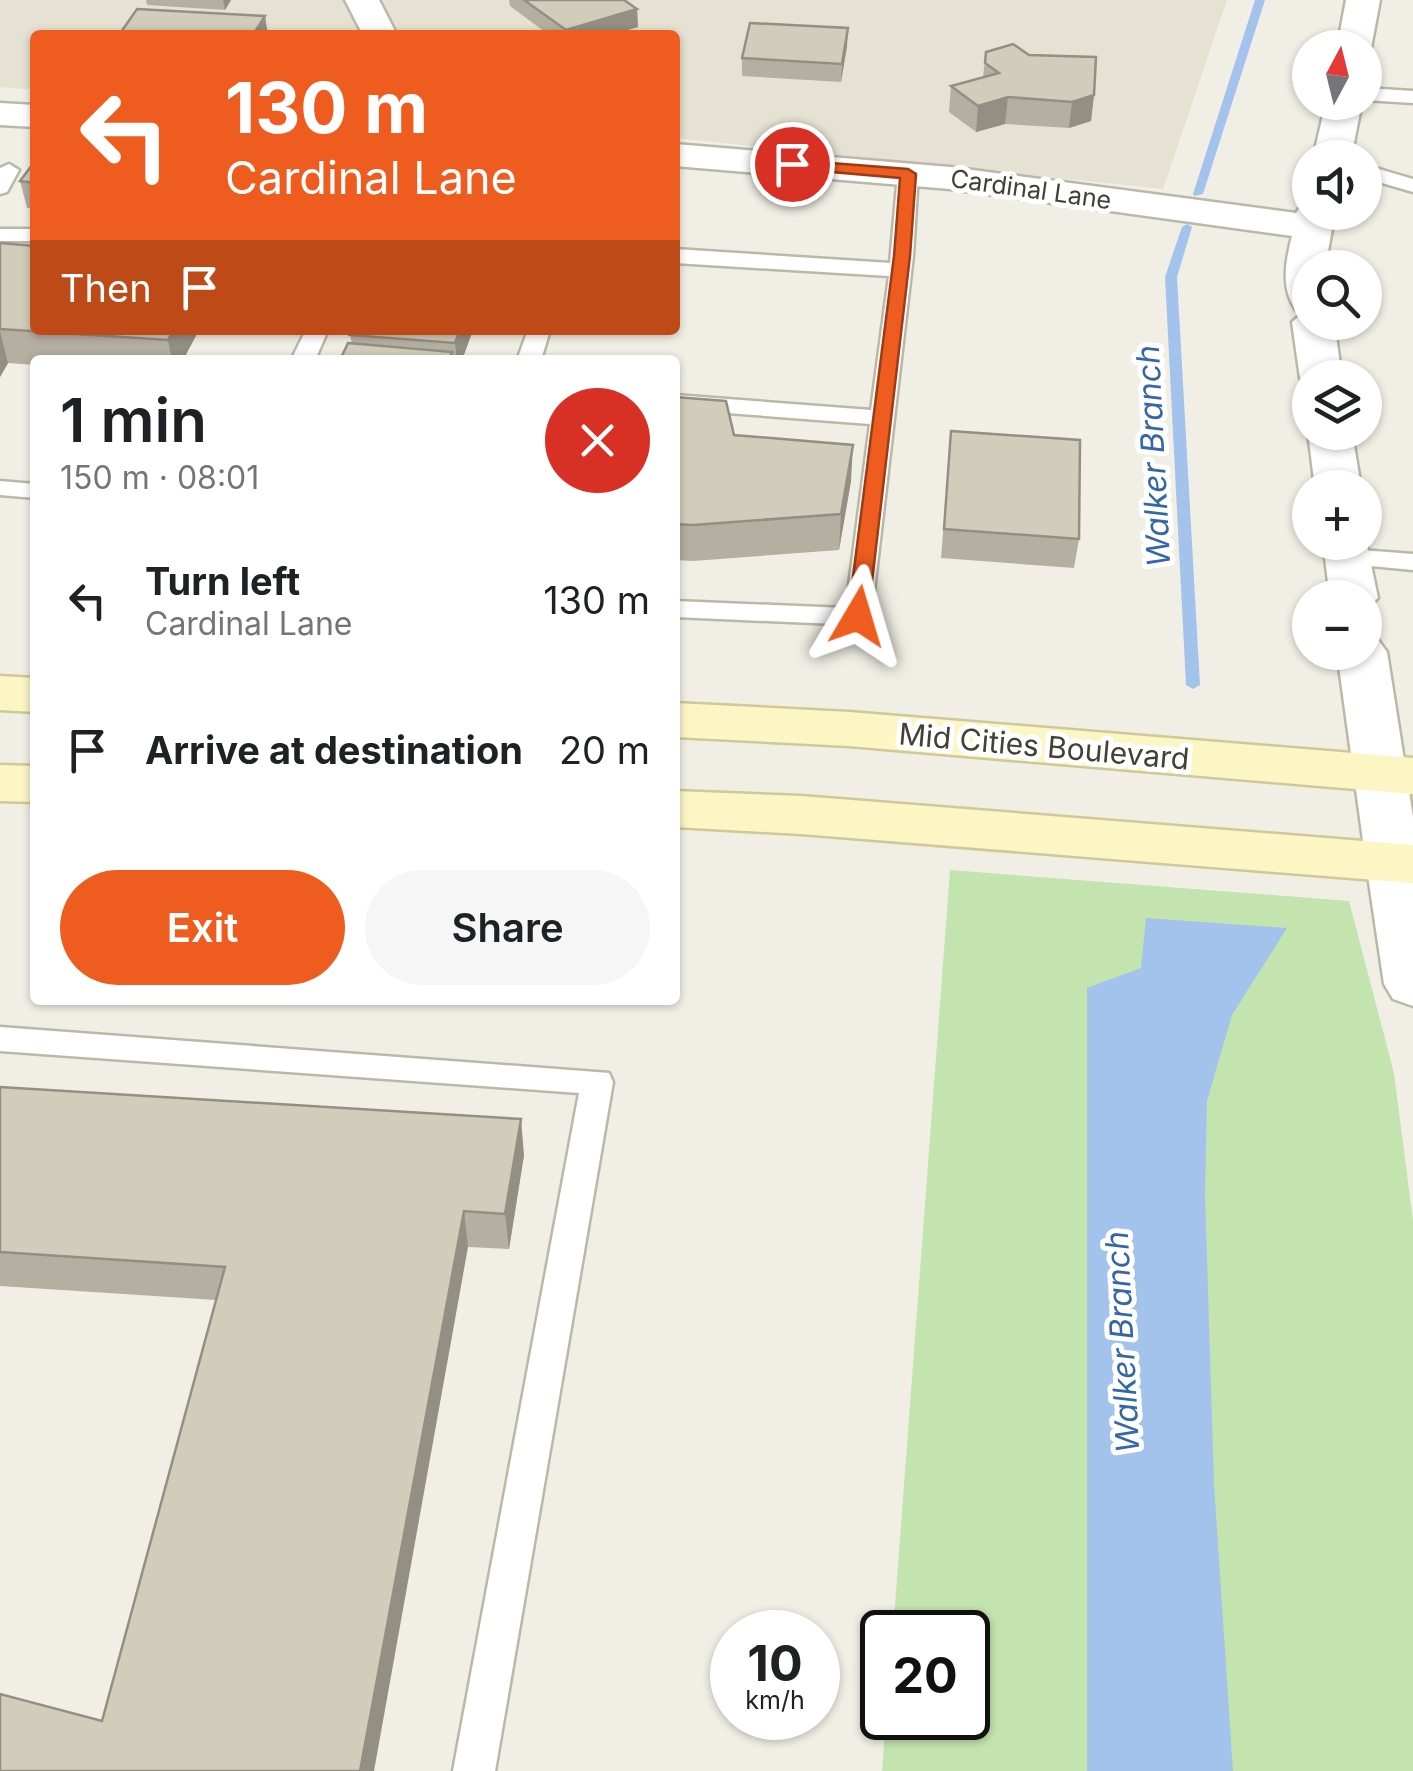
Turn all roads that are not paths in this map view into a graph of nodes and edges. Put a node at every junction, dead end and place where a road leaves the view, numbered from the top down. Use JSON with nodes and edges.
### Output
{"nodes":[{"id":1,"x":362,"y":0,"type":"edge"},
{"id":2,"x":1363,"y":0,"type":"edge"},
{"id":3,"x":377,"y":30,"type":"edge"},
{"id":4,"x":1357,"y":30,"type":"edge"},
{"id":5,"x":1382,"y":95,"type":"edge"},
{"id":6,"x":1413,"y":97,"type":"edge"},
{"id":7,"x":0,"y":114,"type":"edge"},
{"id":8,"x":30,"y":116,"type":"edge"},
{"id":9,"x":680,"y":155,"type":"edge"},
{"id":10,"x":908,"y":174,"type":"junction"},
{"id":11,"x":1382,"y":176,"type":"edge"},
{"id":12,"x":1413,"y":186,"type":"edge"},
{"id":13,"x":0,"y":218,"type":"edge"},
{"id":14,"x":1292,"y":218,"type":"edge"},
{"id":15,"x":17,"y":234,"type":"edge"},
{"id":16,"x":680,"y":256,"type":"edge"},
{"id":17,"x":900,"y":270,"type":"junction"},
{"id":18,"x":680,"y":402,"type":"edge"},
{"id":19,"x":882,"y":418,"type":"junction"},
{"id":20,"x":0,"y":488,"type":"edge"},
{"id":21,"x":30,"y":491,"type":"edge"},
{"id":22,"x":1413,"y":562,"type":"edge"},
{"id":23,"x":1349,"y":566,"type":"edge"},
{"id":24,"x":680,"y":609,"type":"edge"},
{"id":25,"x":1367,"y":670,"type":"edge"},
{"id":26,"x":0,"y":693,"type":"edge"},
{"id":27,"x":30,"y":695,"type":"edge"},
{"id":28,"x":680,"y":720,"type":"edge"},
{"id":29,"x":1396,"y":775,"type":"edge"},
{"id":30,"x":0,"y":783,"type":"edge"},
{"id":31,"x":30,"y":784,"type":"edge"},
{"id":32,"x":680,"y":809,"type":"edge"},
{"id":33,"x":1403,"y":863,"type":"edge"},
{"id":34,"x":1413,"y":984,"type":"edge"},
{"id":35,"x":0,"y":1039,"type":"edge"},
{"id":36,"x":474,"y":1771,"type":"edge"}],
"edges":[{"from":1,"to":3,"type":"street"},
{"from":2,"to":4,"type":"street"},
{"from":5,"to":6,"type":"lane"},
{"from":7,"to":8,"type":"street"},
{"from":9,"to":10,"type":"street","name":"Cardinal Lane"},
{"from":10,"to":14,"type":"street","name":"Cardinal Lane"},
{"from":10,"to":17,"type":"lane"},
{"from":11,"to":12,"type":"lane"},
{"from":13,"to":15,"type":"lane"},
{"from":16,"to":17,"type":"lane"},
{"from":17,"to":19,"type":"lane"},
{"from":18,"to":19,"type":"lane"},
{"from":19,"to":24,"type":"lane"},
{"from":20,"to":21,"type":"lane"},
{"from":22,"to":23,"type":"lane"},
{"from":25,"to":29,"type":"street"},
{"from":26,"to":27,"type":"main road"},
{"from":28,"to":29,"type":"main road","name":"Mid Cities Boulevard"},
{"from":29,"to":33,"type":"street"},
{"from":30,"to":31,"type":"main road"},
{"from":32,"to":33,"type":"main road"},
{"from":33,"to":34,"type":"street"},
{"from":35,"to":36,"type":"lane"}]}
